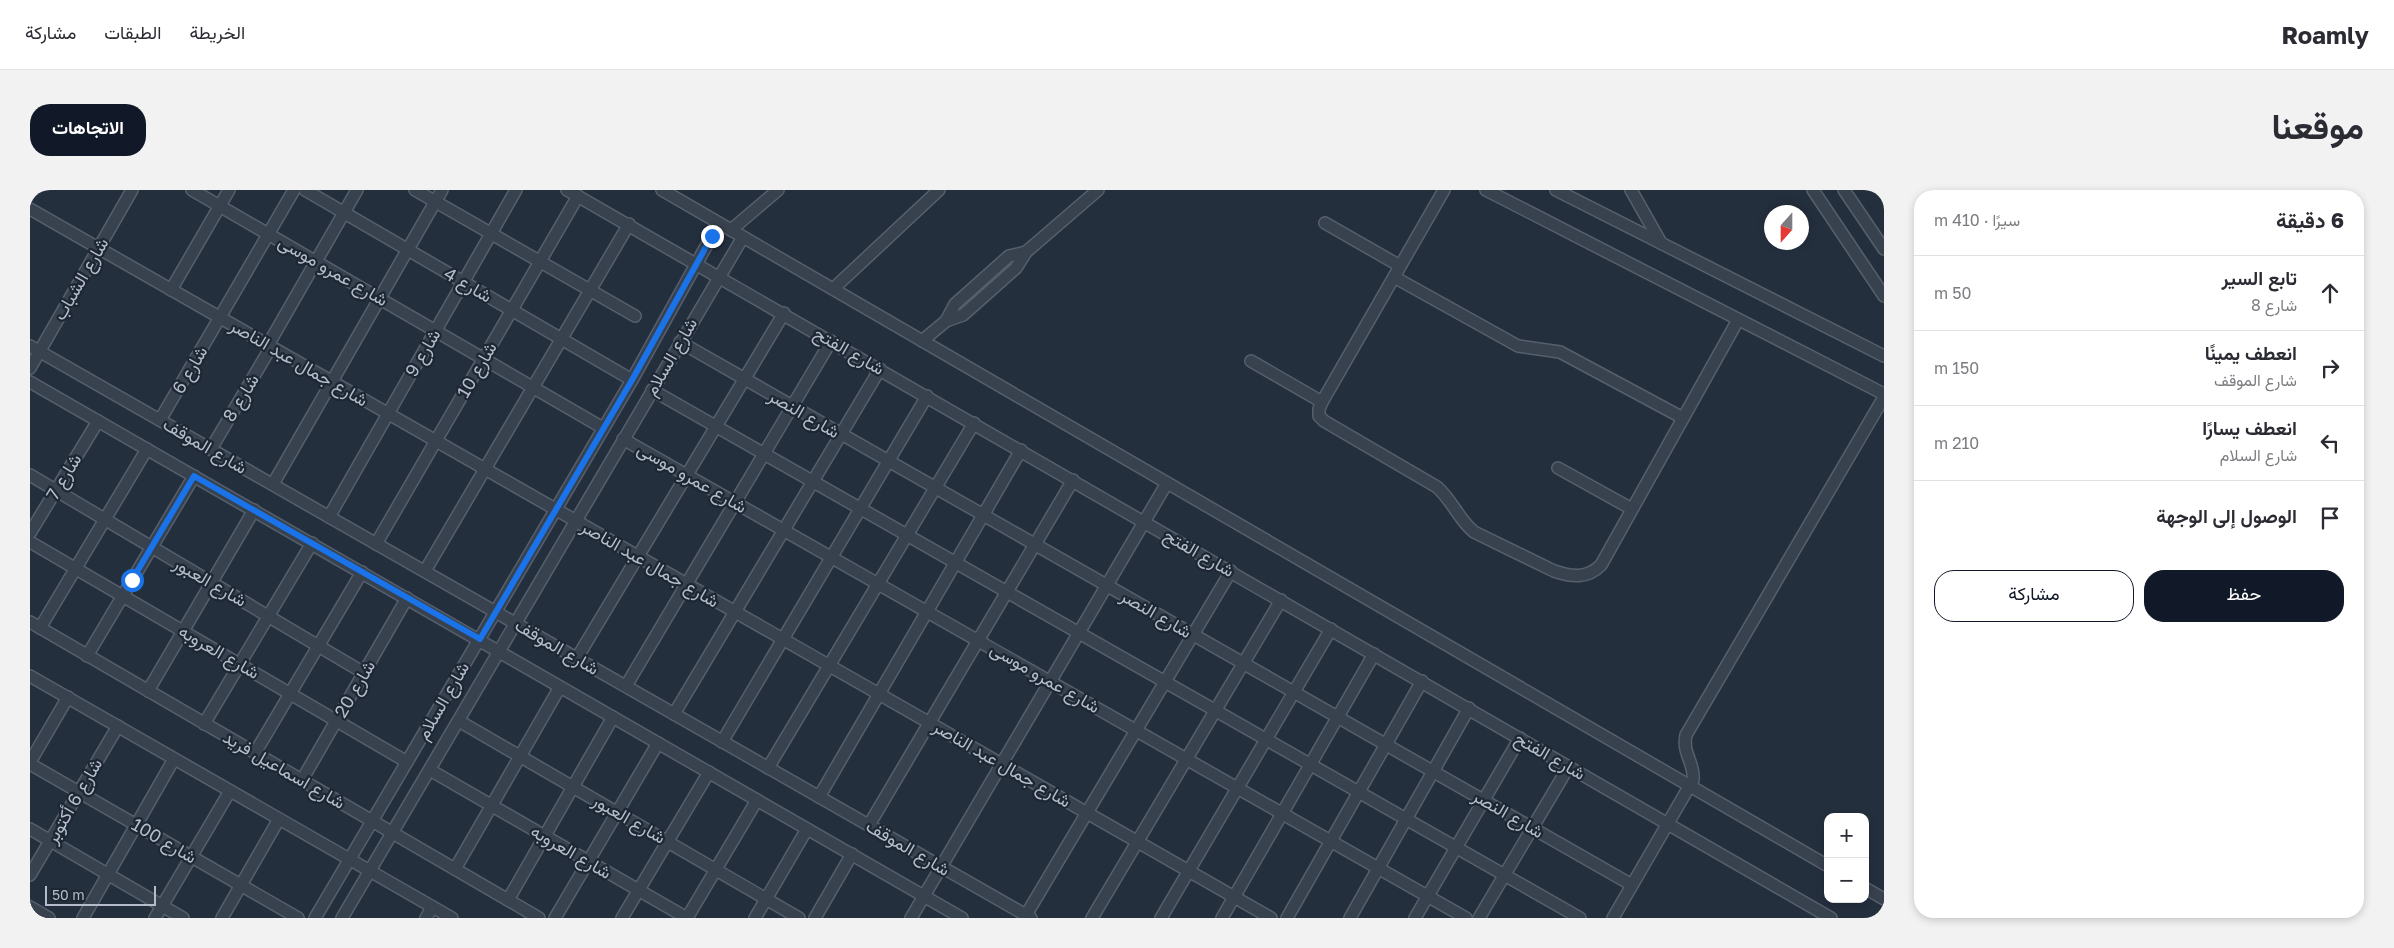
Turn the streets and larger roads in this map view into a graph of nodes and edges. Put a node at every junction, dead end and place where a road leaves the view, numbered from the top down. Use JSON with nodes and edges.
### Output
{"nodes":[{"id":1,"x":132,"y":190,"type":"edge"},
{"id":2,"x":192,"y":190,"type":"edge"},
{"id":3,"x":229,"y":190,"type":"edge"},
{"id":4,"x":294,"y":190,"type":"edge"},
{"id":5,"x":305,"y":190,"type":"edge"},
{"id":6,"x":357,"y":190,"type":"edge"},
{"id":7,"x":415,"y":190,"type":"edge"},
{"id":8,"x":442,"y":190,"type":"edge"},
{"id":9,"x":516,"y":190,"type":"edge"},
{"id":10,"x":567,"y":190,"type":"edge"},
{"id":11,"x":663,"y":190,"type":"edge"},
{"id":12,"x":778,"y":190,"type":"edge"},
{"id":13,"x":939,"y":190,"type":"edge"},
{"id":14,"x":1098,"y":190,"type":"edge"},
{"id":15,"x":1444,"y":190,"type":"edge"},
{"id":16,"x":1486,"y":190,"type":"edge"},
{"id":17,"x":1556,"y":190,"type":"edge"},
{"id":18,"x":1631,"y":190,"type":"edge"},
{"id":19,"x":1813,"y":190,"type":"edge"},
{"id":20,"x":1844,"y":190,"type":"edge"},
{"id":21,"x":578,"y":196,"type":"junction"},
{"id":22,"x":435,"y":201,"type":"junction"},
{"id":23,"x":220,"y":206,"type":"junction"},
{"id":24,"x":30,"y":209,"type":"edge"},
{"id":25,"x":344,"y":213,"type":"junction"},
{"id":26,"x":719,"y":223,"type":"junction"},
{"id":27,"x":1326,"y":223,"type":"dead end"},
{"id":28,"x":629,"y":224,"type":"junction"},
{"id":29,"x":731,"y":230,"type":"junction"},
{"id":30,"x":268,"y":234,"type":"junction"},
{"id":31,"x":491,"y":234,"type":"junction"},
{"id":32,"x":743,"y":237,"type":"junction"},
{"id":33,"x":1662,"y":244,"type":"junction"},
{"id":34,"x":98,"y":249,"type":"junction"},
{"id":35,"x":1884,"y":249,"type":"edge"},
{"id":36,"x":407,"y":250,"type":"junction"},
{"id":37,"x":316,"y":262,"type":"junction"},
{"id":38,"x":540,"y":262,"type":"junction"},
{"id":39,"x":696,"y":263,"type":"junction"},
{"id":40,"x":1400,"y":266,"type":"junction"},
{"id":41,"x":719,"y":276,"type":"junction"},
{"id":42,"x":1394,"y":277,"type":"junction"},
{"id":43,"x":463,"y":282,"type":"junction"},
{"id":44,"x":833,"y":289,"type":"junction"},
{"id":45,"x":171,"y":290,"type":"junction"},
{"id":46,"x":590,"y":290,"type":"junction"},
{"id":47,"x":1884,"y":296,"type":"edge"},
{"id":48,"x":379,"y":298,"type":"junction"},
{"id":49,"x":512,"y":310,"type":"junction"},
{"id":50,"x":784,"y":313,"type":"junction"},
{"id":51,"x":635,"y":316,"type":"dead end"},
{"id":52,"x":220,"y":318,"type":"junction"},
{"id":53,"x":1738,"y":320,"type":"junction"},
{"id":54,"x":435,"y":331,"type":"junction"},
{"id":55,"x":561,"y":339,"type":"junction"},
{"id":56,"x":831,"y":341,"type":"junction"},
{"id":57,"x":922,"y":341,"type":"junction"},
{"id":58,"x":680,"y":342,"type":"junction"},
{"id":59,"x":270,"y":346,"type":"junction"},
{"id":60,"x":35,"y":349,"type":"edge"},
{"id":61,"x":1884,"y":356,"type":"edge"},
{"id":62,"x":484,"y":359,"type":"junction"},
{"id":63,"x":1251,"y":361,"type":"dead end"},
{"id":64,"x":30,"y":368,"type":"edge"},
{"id":65,"x":880,"y":369,"type":"junction"},
{"id":66,"x":632,"y":380,"type":"junction"},
{"id":67,"x":744,"y":380,"type":"junction"},
{"id":68,"x":332,"y":381,"type":"junction"},
{"id":69,"x":30,"y":382,"type":"edge"},
{"id":70,"x":533,"y":388,"type":"junction"},
{"id":71,"x":652,"y":390,"type":"junction"},
{"id":72,"x":927,"y":396,"type":"junction"},
{"id":73,"x":1884,"y":396,"type":"edge"},
{"id":74,"x":1322,"y":402,"type":"junction"},
{"id":75,"x":792,"y":407,"type":"junction"},
{"id":76,"x":388,"y":414,"type":"junction"},
{"id":77,"x":1683,"y":418,"type":"junction"},
{"id":78,"x":160,"y":420,"type":"junction"},
{"id":79,"x":98,"y":421,"type":"junction"},
{"id":80,"x":974,"y":423,"type":"junction"},
{"id":81,"x":716,"y":427,"type":"junction"},
{"id":82,"x":603,"y":428,"type":"junction"},
{"id":83,"x":840,"y":435,"type":"junction"},
{"id":84,"x":623,"y":439,"type":"junction"},
{"id":85,"x":436,"y":441,"type":"junction"},
{"id":86,"x":147,"y":449,"type":"junction"},
{"id":87,"x":211,"y":449,"type":"junction"},
{"id":88,"x":1021,"y":450,"type":"junction"},
{"id":89,"x":764,"y":454,"type":"junction"},
{"id":90,"x":888,"y":462,"type":"junction"},
{"id":91,"x":1558,"y":468,"type":"dead end"},
{"id":92,"x":485,"y":469,"type":"junction"},
{"id":93,"x":30,"y":475,"type":"edge"},
{"id":94,"x":687,"y":475,"type":"junction"},
{"id":95,"x":194,"y":476,"type":"junction"},
{"id":96,"x":1073,"y":480,"type":"junction"},
{"id":97,"x":812,"y":482,"type":"junction"},
{"id":98,"x":1167,"y":483,"type":"junction"},
{"id":99,"x":273,"y":484,"type":"junction"},
{"id":100,"x":935,"y":489,"type":"junction"},
{"id":101,"x":56,"y":491,"type":"junction"},
{"id":102,"x":735,"y":502,"type":"junction"},
{"id":103,"x":860,"y":508,"type":"junction"},
{"id":104,"x":556,"y":509,"type":"junction"},
{"id":105,"x":1632,"y":509,"type":"junction"},
{"id":106,"x":254,"y":510,"type":"junction"},
{"id":107,"x":982,"y":516,"type":"junction"},
{"id":108,"x":329,"y":517,"type":"junction"},
{"id":109,"x":105,"y":519,"type":"junction"},
{"id":110,"x":575,"y":521,"type":"junction"},
{"id":111,"x":1144,"y":521,"type":"junction"},
{"id":112,"x":784,"y":530,"type":"junction"},
{"id":113,"x":30,"y":533,"type":"edge"},
{"id":114,"x":907,"y":535,"type":"junction"},
{"id":115,"x":30,"y":542,"type":"edge"},
{"id":116,"x":312,"y":543,"type":"junction"},
{"id":117,"x":376,"y":544,"type":"junction"},
{"id":118,"x":1034,"y":545,"type":"junction"},
{"id":119,"x":151,"y":547,"type":"junction"},
{"id":120,"x":638,"y":556,"type":"junction"},
{"id":121,"x":832,"y":557,"type":"junction"},
{"id":122,"x":955,"y":562,"type":"junction"},
{"id":123,"x":75,"y":568,"type":"junction"},
{"id":124,"x":425,"y":571,"type":"junction"},
{"id":125,"x":1231,"y":571,"type":"junction"},
{"id":126,"x":362,"y":572,"type":"junction"},
{"id":127,"x":212,"y":583,"type":"junction"},
{"id":128,"x":686,"y":584,"type":"junction"},
{"id":129,"x":878,"y":584,"type":"junction"},
{"id":130,"x":1106,"y":586,"type":"junction"},
{"id":131,"x":1007,"y":592,"type":"junction"},
{"id":132,"x":122,"y":596,"type":"junction"},
{"id":133,"x":408,"y":598,"type":"junction"},
{"id":134,"x":1281,"y":600,"type":"junction"},
{"id":135,"x":496,"y":611,"type":"junction"},
{"id":136,"x":927,"y":611,"type":"junction"},
{"id":137,"x":735,"y":612,"type":"junction"},
{"id":138,"x":268,"y":616,"type":"junction"},
{"id":139,"x":516,"y":623,"type":"junction"},
{"id":140,"x":35,"y":625,"type":"edge"},
{"id":141,"x":1332,"y":629,"type":"junction"},
{"id":142,"x":183,"y":631,"type":"junction"},
{"id":143,"x":1079,"y":633,"type":"junction"},
{"id":144,"x":1193,"y":635,"type":"junction"},
{"id":145,"x":480,"y":639,"type":"junction"},
{"id":146,"x":783,"y":639,"type":"junction"},
{"id":147,"x":978,"y":640,"type":"junction"},
{"id":148,"x":318,"y":646,"type":"junction"},
{"id":149,"x":500,"y":650,"type":"junction"},
{"id":150,"x":1374,"y":654,"type":"junction"},
{"id":151,"x":87,"y":656,"type":"junction"},
{"id":152,"x":577,"y":658,"type":"junction"},
{"id":153,"x":240,"y":664,"type":"junction"},
{"id":154,"x":1243,"y":664,"type":"junction"},
{"id":155,"x":830,"y":666,"type":"junction"},
{"id":156,"x":364,"y":673,"type":"junction"},
{"id":157,"x":30,"y":676,"type":"edge"},
{"id":158,"x":1050,"y":681,"type":"junction"},
{"id":159,"x":1165,"y":682,"type":"junction"},
{"id":160,"x":1422,"y":682,"type":"junction"},
{"id":161,"x":560,"y":686,"type":"junction"},
{"id":162,"x":626,"y":686,"type":"junction"},
{"id":163,"x":148,"y":691,"type":"junction"},
{"id":164,"x":1294,"y":693,"type":"junction"},
{"id":165,"x":290,"y":694,"type":"junction"},
{"id":166,"x":879,"y":694,"type":"junction"},
{"id":167,"x":68,"y":697,"type":"junction"},
{"id":168,"x":1469,"y":708,"type":"junction"},
{"id":169,"x":1216,"y":711,"type":"junction"},
{"id":170,"x":674,"y":714,"type":"junction"},
{"id":171,"x":613,"y":717,"type":"junction"},
{"id":172,"x":1338,"y":718,"type":"junction"},
{"id":173,"x":459,"y":720,"type":"junction"},
{"id":174,"x":337,"y":721,"type":"junction"},
{"id":175,"x":930,"y":723,"type":"junction"},
{"id":176,"x":204,"y":724,"type":"junction"},
{"id":177,"x":118,"y":726,"type":"junction"},
{"id":178,"x":1136,"y":730,"type":"junction"},
{"id":179,"x":1520,"y":738,"type":"junction"},
{"id":180,"x":1266,"y":740,"type":"junction"},
{"id":181,"x":722,"y":742,"type":"junction"},
{"id":182,"x":658,"y":743,"type":"junction"},
{"id":183,"x":1386,"y":745,"type":"junction"},
{"id":184,"x":255,"y":753,"type":"junction"},
{"id":185,"x":520,"y":756,"type":"junction"},
{"id":186,"x":174,"y":759,"type":"junction"},
{"id":187,"x":1187,"y":759,"type":"junction"},
{"id":188,"x":407,"y":762,"type":"junction"},
{"id":189,"x":30,"y":763,"type":"edge"},
{"id":190,"x":1001,"y":764,"type":"junction"},
{"id":191,"x":1310,"y":764,"type":"junction"},
{"id":192,"x":1569,"y":766,"type":"junction"},
{"id":193,"x":768,"y":768,"type":"junction"},
{"id":194,"x":430,"y":770,"type":"junction"},
{"id":195,"x":709,"y":772,"type":"junction"},
{"id":196,"x":1433,"y":772,"type":"junction"},
{"id":197,"x":302,"y":780,"type":"junction"},
{"id":198,"x":1690,"y":786,"type":"junction"},
{"id":199,"x":573,"y":787,"type":"junction"},
{"id":200,"x":1238,"y":788,"type":"junction"},
{"id":201,"x":230,"y":791,"type":"junction"},
{"id":202,"x":79,"y":792,"type":"junction"},
{"id":203,"x":1359,"y":792,"type":"junction"},
{"id":204,"x":819,"y":797,"type":"junction"},
{"id":205,"x":757,"y":800,"type":"junction"},
{"id":206,"x":1484,"y":801,"type":"junction"},
{"id":207,"x":491,"y":806,"type":"junction"},
{"id":208,"x":617,"y":813,"type":"junction"},
{"id":209,"x":1087,"y":813,"type":"junction"},
{"id":210,"x":1282,"y":814,"type":"junction"},
{"id":211,"x":279,"y":819,"type":"junction"},
{"id":212,"x":1406,"y":819,"type":"junction"},
{"id":213,"x":372,"y":821,"type":"junction"},
{"id":214,"x":1668,"y":824,"type":"junction"},
{"id":215,"x":136,"y":825,"type":"junction"},
{"id":216,"x":869,"y":825,"type":"junction"},
{"id":217,"x":1532,"y":828,"type":"junction"},
{"id":218,"x":30,"y":829,"type":"edge"},
{"id":219,"x":807,"y":829,"type":"junction"},
{"id":220,"x":393,"y":833,"type":"junction"},
{"id":221,"x":544,"y":836,"type":"junction"},
{"id":222,"x":50,"y":841,"type":"junction"},
{"id":223,"x":1331,"y":841,"type":"junction"},
{"id":224,"x":668,"y":842,"type":"junction"},
{"id":225,"x":1137,"y":842,"type":"junction"},
{"id":226,"x":1456,"y":848,"type":"junction"},
{"id":227,"x":852,"y":854,"type":"junction"},
{"id":228,"x":191,"y":857,"type":"junction"},
{"id":229,"x":350,"y":859,"type":"junction"},
{"id":230,"x":588,"y":862,"type":"junction"},
{"id":231,"x":1824,"y":864,"type":"edge"},
{"id":232,"x":941,"y":866,"type":"junction"},
{"id":233,"x":1378,"y":868,"type":"junction"},
{"id":234,"x":455,"y":869,"type":"junction"},
{"id":235,"x":716,"y":870,"type":"junction"},
{"id":236,"x":370,"y":871,"type":"junction"},
{"id":237,"x":1189,"y":871,"type":"junction"},
{"id":238,"x":108,"y":874,"type":"junction"},
{"id":239,"x":30,"y":875,"type":"edge"},
{"id":240,"x":1504,"y":875,"type":"junction"},
{"id":241,"x":241,"y":885,"type":"junction"},
{"id":242,"x":1632,"y":885,"type":"junction"},
{"id":243,"x":638,"y":890,"type":"junction"},
{"id":244,"x":1869,"y":890,"type":"edge"},
{"id":245,"x":924,"y":896,"type":"junction"},
{"id":246,"x":1428,"y":896,"type":"junction"},
{"id":247,"x":1234,"y":897,"type":"junction"},
{"id":248,"x":766,"y":898,"type":"junction"},
{"id":249,"x":1884,"y":899,"type":"edge"},
{"id":250,"x":508,"y":900,"type":"junction"},
{"id":251,"x":162,"y":906,"type":"junction"},
{"id":252,"x":30,"y":907,"type":"edge"},
{"id":253,"x":432,"y":907,"type":"junction"},
{"id":254,"x":1028,"y":917,"type":"edge"},
{"id":255,"x":50,"y":918,"type":"edge"},
{"id":256,"x":83,"y":918,"type":"edge"},
{"id":257,"x":155,"y":918,"type":"edge"},
{"id":258,"x":183,"y":918,"type":"edge"},
{"id":259,"x":222,"y":918,"type":"edge"},
{"id":260,"x":298,"y":918,"type":"edge"},
{"id":261,"x":315,"y":918,"type":"edge"},
{"id":262,"x":342,"y":918,"type":"edge"},
{"id":263,"x":426,"y":918,"type":"edge"},
{"id":264,"x":452,"y":918,"type":"edge"},
{"id":265,"x":539,"y":918,"type":"edge"},
{"id":266,"x":555,"y":918,"type":"edge"},
{"id":267,"x":622,"y":918,"type":"edge"},
{"id":268,"x":687,"y":918,"type":"edge"},
{"id":269,"x":755,"y":918,"type":"edge"},
{"id":270,"x":799,"y":918,"type":"edge"},
{"id":271,"x":815,"y":918,"type":"edge"},
{"id":272,"x":911,"y":918,"type":"edge"},
{"id":273,"x":962,"y":918,"type":"edge"},
{"id":274,"x":1092,"y":918,"type":"edge"},
{"id":275,"x":1161,"y":918,"type":"edge"},
{"id":276,"x":1222,"y":918,"type":"edge"},
{"id":277,"x":1271,"y":918,"type":"edge"},
{"id":278,"x":1287,"y":918,"type":"edge"},
{"id":279,"x":1350,"y":918,"type":"edge"},
{"id":280,"x":1415,"y":918,"type":"edge"},
{"id":281,"x":1466,"y":918,"type":"edge"},
{"id":282,"x":1479,"y":918,"type":"edge"},
{"id":283,"x":1580,"y":918,"type":"edge"},
{"id":284,"x":1613,"y":918,"type":"edge"},
{"id":285,"x":1831,"y":918,"type":"edge"}],
"edges":[{"from":1,"to":34,"type":"street","name":"شارع الشباب"},
{"from":2,"to":23,"type":"street","name":"شارع عمرو موسى"},
{"from":3,"to":23,"type":"street"},
{"from":4,"to":30,"type":"street","name":"شارع 6"},
{"from":5,"to":25,"type":"street","name":"شارع 4"},
{"from":6,"to":25,"type":"street","name":"شارع 8"},
{"from":7,"to":22,"type":"street"},
{"from":8,"to":22,"type":"street"},
{"from":9,"to":31,"type":"street","name":"شارع 9"},
{"from":10,"to":21,"type":"street","name":"شارع الفتح"},
{"from":11,"to":26,"type":"street"},
{"from":12,"to":29,"type":"street"},
{"from":13,"to":44,"type":"street"},
{"from":14,"to":57,"type":"street"},
{"from":15,"to":40,"type":"street"},
{"from":16,"to":53,"type":"street"},
{"from":17,"to":33,"type":"street"},
{"from":18,"to":33,"type":"street"},
{"from":19,"to":47,"type":"street"},
{"from":20,"to":35,"type":"street"},
{"from":21,"to":28,"type":"street","name":"شارع الفتح"},
{"from":21,"to":38,"type":"street","name":"شارع 10"},
{"from":22,"to":31,"type":"street"},
{"from":22,"to":36,"type":"street"},
{"from":23,"to":30,"type":"street","name":"شارع عمرو موسى"},
{"from":23,"to":45,"type":"street"},
{"from":24,"to":34,"type":"street","name":"شارع جمال عبد الناصر"},
{"from":25,"to":36,"type":"street","name":"شارع 4"},
{"from":25,"to":37,"type":"street","name":"شارع 8"},
{"from":26,"to":29,"type":"street"},
{"from":26,"to":39,"type":"street","name":"شارع السلام"},
{"from":27,"to":40,"type":"street"},
{"from":28,"to":39,"type":"street","name":"شارع الفتح"},
{"from":28,"to":46,"type":"street"},
{"from":29,"to":32,"type":"street"},
{"from":30,"to":37,"type":"street","name":"شارع عمرو موسى"},
{"from":30,"to":52,"type":"street","name":"شارع 6"},
{"from":31,"to":38,"type":"street"},
{"from":31,"to":43,"type":"street","name":"شارع 9"},
{"from":32,"to":41,"type":"street","name":"شارع السلام"},
{"from":32,"to":44,"type":"street"},
{"from":33,"to":61,"type":"street"},
{"from":34,"to":45,"type":"street","name":"شارع جمال عبد الناصر"},
{"from":34,"to":60,"type":"street","name":"شارع الشباب"},
{"from":36,"to":43,"type":"street","name":"شارع 4"},
{"from":36,"to":48,"type":"street"},
{"from":37,"to":48,"type":"street","name":"شارع عمرو موسى"},
{"from":37,"to":59,"type":"street","name":"شارع 8"},
{"from":38,"to":46,"type":"street"},
{"from":38,"to":49,"type":"street","name":"شارع 10"},
{"from":39,"to":41,"type":"street","name":"شارع الفتح"},
{"from":39,"to":66,"type":"street","name":"شارع السلام"},
{"from":40,"to":42,"type":"street"},
{"from":41,"to":50,"type":"street","name":"شارع الفتح"},
{"from":41,"to":58,"type":"street","name":"شارع السلام"},
{"from":42,"to":74,"type":"street"},
{"from":42,"to":77,"type":"street"},
{"from":43,"to":49,"type":"street","name":"شارع 4"},
{"from":43,"to":54,"type":"street","name":"شارع 9"},
{"from":44,"to":57,"type":"street"},
{"from":45,"to":52,"type":"street","name":"شارع جمال عبد الناصر"},
{"from":46,"to":51,"type":"street"},
{"from":46,"to":55,"type":"street"},
{"from":48,"to":54,"type":"street","name":"شارع عمرو موسى"},
{"from":48,"to":68,"type":"street"},
{"from":49,"to":55,"type":"street","name":"شارع 4"},
{"from":49,"to":62,"type":"street","name":"شارع 10"},
{"from":50,"to":56,"type":"street","name":"شارع الفتح"},
{"from":50,"to":67,"type":"street"},
{"from":52,"to":59,"type":"street","name":"شارع جمال عبد الناصر"},
{"from":52,"to":78,"type":"street","name":"شارع 6"},
{"from":53,"to":73,"type":"street"},
{"from":53,"to":77,"type":"street"},
{"from":54,"to":62,"type":"street","name":"شارع عمرو موسى"},
{"from":54,"to":76,"type":"street","name":"شارع 9"},
{"from":55,"to":66,"type":"street","name":"شارع 4"},
{"from":55,"to":70,"type":"street"},
{"from":56,"to":65,"type":"street","name":"شارع الفتح"},
{"from":56,"to":75,"type":"street"},
{"from":57,"to":98,"type":"street"},
{"from":58,"to":67,"type":"street","name":"شارع النصر"},
{"from":58,"to":71,"type":"street","name":"شارع السلام"},
{"from":59,"to":68,"type":"street","name":"شارع جمال عبد الناصر"},
{"from":59,"to":87,"type":"street","name":"شارع 8"},
{"from":60,"to":64,"type":"street","name":"شارع الشباب"},
{"from":60,"to":78,"type":"street","name":"شارع الموقف"},
{"from":62,"to":70,"type":"street","name":"شارع عمرو موسى"},
{"from":62,"to":85,"type":"street","name":"شارع 10"},
{"from":63,"to":74,"type":"street"},
{"from":65,"to":72,"type":"street","name":"شارع الفتح"},
{"from":65,"to":83,"type":"street"},
{"from":66,"to":82,"type":"street","name":"شارع السلام"},
{"from":67,"to":75,"type":"street","name":"شارع النصر"},
{"from":67,"to":81,"type":"street"},
{"from":68,"to":76,"type":"street","name":"شارع جمال عبد الناصر"},
{"from":68,"to":99,"type":"street"},
{"from":69,"to":79,"type":"street","name":"شارع الموقف"},
{"from":70,"to":82,"type":"street","name":"شارع عمرو موسى"},
{"from":70,"to":92,"type":"street"},
{"from":71,"to":81,"type":"street"},
{"from":71,"to":84,"type":"street","name":"شارع السلام"},
{"from":72,"to":80,"type":"street","name":"شارع الفتح"},
{"from":72,"to":90,"type":"street"},
{"from":73,"to":198,"type":"street"},
{"from":74,"to":105,"type":"street"},
{"from":75,"to":83,"type":"street","name":"شارع النصر"},
{"from":75,"to":89,"type":"street"},
{"from":76,"to":85,"type":"street","name":"شارع جمال عبد الناصر"},
{"from":76,"to":108,"type":"street","name":"شارع 9"},
{"from":77,"to":105,"type":"street"},
{"from":78,"to":87,"type":"street","name":"شارع الموقف"},
{"from":79,"to":86,"type":"street","name":"شارع الموقف"},
{"from":79,"to":101,"type":"street","name":"شارع 7"},
{"from":80,"to":88,"type":"street","name":"شارع الفتح"},
{"from":80,"to":100,"type":"street"},
{"from":81,"to":89,"type":"street"},
{"from":81,"to":94,"type":"street"},
{"from":82,"to":104,"type":"street","name":"شارع السلام"},
{"from":83,"to":90,"type":"street","name":"شارع النصر"},
{"from":83,"to":97,"type":"street"},
{"from":84,"to":94,"type":"street","name":"شارع عمرو موسى"},
{"from":84,"to":110,"type":"street","name":"شارع السلام"},
{"from":85,"to":92,"type":"street","name":"شارع جمال عبد الناصر"},
{"from":85,"to":117,"type":"street","name":"شارع 10"},
{"from":86,"to":95,"type":"street","name":"شارع الموقف"},
{"from":86,"to":109,"type":"street"},
{"from":87,"to":99,"type":"street","name":"شارع الموقف"},
{"from":88,"to":96,"type":"street","name":"شارع الفتح"},
{"from":88,"to":107,"type":"street"},
{"from":89,"to":97,"type":"street"},
{"from":89,"to":102,"type":"street"},
{"from":90,"to":100,"type":"street","name":"شارع النصر"},
{"from":90,"to":103,"type":"street"},
{"from":91,"to":105,"type":"street"},
{"from":92,"to":104,"type":"street","name":"شارع جمال عبد الناصر"},
{"from":92,"to":124,"type":"street"},
{"from":93,"to":101,"type":"street","name":"شارع العبور"},
{"from":94,"to":102,"type":"street","name":"شارع عمرو موسى"},
{"from":94,"to":120,"type":"street"},
{"from":95,"to":106,"type":"street","name":"شارع الموقف"},
{"from":95,"to":119,"type":"street"},
{"from":96,"to":111,"type":"street","name":"شارع الفتح"},
{"from":96,"to":118,"type":"street"},
{"from":97,"to":103,"type":"street"},
{"from":97,"to":112,"type":"street"},
{"from":98,"to":111,"type":"street"},
{"from":98,"to":198,"type":"street"},
{"from":99,"to":108,"type":"street","name":"شارع الموقف"},
{"from":100,"to":107,"type":"street","name":"شارع النصر"},
{"from":100,"to":114,"type":"street"},
{"from":101,"to":109,"type":"street","name":"شارع العبور"},
{"from":101,"to":113,"type":"street","name":"شارع 7"},
{"from":102,"to":112,"type":"street","name":"شارع عمرو موسى"},
{"from":102,"to":128,"type":"street"},
{"from":103,"to":114,"type":"street"},
{"from":103,"to":121,"type":"street"},
{"from":104,"to":110,"type":"street","name":"شارع جمال عبد الناصر"},
{"from":104,"to":135,"type":"street","name":"شارع السلام"},
{"from":106,"to":116,"type":"street","name":"شارع الموقف"},
{"from":106,"to":127,"type":"street"},
{"from":107,"to":118,"type":"street","name":"شارع النصر"},
{"from":107,"to":122,"type":"street"},
{"from":108,"to":117,"type":"street","name":"شارع الموقف"},
{"from":109,"to":119,"type":"street","name":"شارع العبور"},
{"from":109,"to":123,"type":"street"},
{"from":110,"to":120,"type":"street","name":"شارع جمال عبد الناصر"},
{"from":110,"to":139,"type":"street","name":"شارع السلام"},
{"from":111,"to":125,"type":"street","name":"شارع الفتح"},
{"from":111,"to":130,"type":"street"},
{"from":112,"to":121,"type":"street","name":"شارع عمرو موسى"},
{"from":112,"to":137,"type":"street"},
{"from":114,"to":122,"type":"street"},
{"from":114,"to":129,"type":"street"},
{"from":115,"to":123,"type":"street","name":"شارع العروبه"},
{"from":116,"to":126,"type":"street","name":"شارع الموقف"},
{"from":116,"to":138,"type":"street"},
{"from":117,"to":124,"type":"street","name":"شارع الموقف"},
{"from":118,"to":130,"type":"street","name":"شارع النصر"},
{"from":118,"to":131,"type":"street"},
{"from":119,"to":127,"type":"street","name":"شارع العبور"},
{"from":119,"to":132,"type":"street"},
{"from":120,"to":128,"type":"street","name":"شارع جمال عبد الناصر"},
{"from":120,"to":152,"type":"street"},
{"from":121,"to":129,"type":"street","name":"شارع عمرو موسى"},
{"from":121,"to":146,"type":"street"},
{"from":122,"to":131,"type":"street"},
{"from":122,"to":136,"type":"street"},
{"from":123,"to":132,"type":"street","name":"شارع العروبه"},
{"from":123,"to":140,"type":"street"},
{"from":124,"to":135,"type":"street","name":"شارع الموقف"},
{"from":125,"to":134,"type":"street","name":"شارع الفتح"},
{"from":125,"to":144,"type":"street"},
{"from":126,"to":133,"type":"street","name":"شارع الموقف"},
{"from":126,"to":148,"type":"street"},
{"from":127,"to":138,"type":"street","name":"شارع العبور"},
{"from":127,"to":142,"type":"street"},
{"from":128,"to":137,"type":"street","name":"شارع جمال عبد الناصر"},
{"from":128,"to":162,"type":"street"},
{"from":129,"to":136,"type":"street","name":"شارع عمرو موسى"},
{"from":129,"to":155,"type":"street"},
{"from":130,"to":143,"type":"street"},
{"from":130,"to":144,"type":"street","name":"شارع النصر"},
{"from":131,"to":143,"type":"street"},
{"from":131,"to":147,"type":"street"},
{"from":132,"to":142,"type":"street","name":"شارع العروبه"},
{"from":132,"to":151,"type":"street"},
{"from":133,"to":145,"type":"street","name":"شارع الموقف"},
{"from":133,"to":156,"type":"street","name":"شارع 20"},
{"from":134,"to":141,"type":"street","name":"شارع الفتح"},
{"from":134,"to":154,"type":"street"},
{"from":135,"to":139,"type":"street","name":"شارع الموقف"},
{"from":135,"to":145,"type":"street","name":"شارع السلام"},
{"from":136,"to":147,"type":"street","name":"شارع عمرو موسى"},
{"from":136,"to":166,"type":"street"},
{"from":137,"to":146,"type":"street","name":"شارع جمال عبد الناصر"},
{"from":137,"to":170,"type":"street"},
{"from":138,"to":148,"type":"street","name":"شارع العبور"},
{"from":138,"to":153,"type":"street"},
{"from":139,"to":149,"type":"street","name":"شارع السلام"},
{"from":139,"to":152,"type":"street","name":"شارع الموقف"},
{"from":140,"to":151,"type":"street","name":"شارع اسماعيل فريد"},
{"from":141,"to":150,"type":"street","name":"شارع الفتح"},
{"from":141,"to":164,"type":"street"},
{"from":142,"to":153,"type":"street","name":"شارع العروبه"},
{"from":142,"to":163,"type":"street"},
{"from":143,"to":158,"type":"street"},
{"from":143,"to":159,"type":"street"},
{"from":144,"to":154,"type":"street","name":"شارع النصر"},
{"from":144,"to":159,"type":"street"},
{"from":145,"to":149,"type":"street","name":"شارع الموقف"},
{"from":145,"to":188,"type":"street","name":"شارع السلام"},
{"from":146,"to":155,"type":"street","name":"شارع جمال عبد الناصر"},
{"from":146,"to":181,"type":"street"},
{"from":147,"to":158,"type":"street","name":"شارع عمرو موسى"},
{"from":147,"to":175,"type":"street"},
{"from":148,"to":156,"type":"street","name":"شارع العبور"},
{"from":148,"to":165,"type":"street"},
{"from":149,"to":161,"type":"street","name":"شارع الموقف"},
{"from":149,"to":173,"type":"street","name":"شارع السلام"},
{"from":150,"to":160,"type":"street","name":"شارع الفتح"},
{"from":150,"to":172,"type":"street"},
{"from":151,"to":163,"type":"street","name":"شارع اسماعيل فريد"},
{"from":152,"to":162,"type":"street","name":"شارع الموقف"},
{"from":153,"to":165,"type":"street","name":"شارع العروبه"},
{"from":153,"to":176,"type":"street"},
{"from":154,"to":164,"type":"street","name":"شارع النصر"},
{"from":154,"to":169,"type":"street"},
{"from":155,"to":166,"type":"street","name":"شارع جمال عبد الناصر"},
{"from":155,"to":193,"type":"street"},
{"from":156,"to":174,"type":"street","name":"شارع 20"},
{"from":157,"to":167,"type":"street"},
{"from":158,"to":178,"type":"street","name":"شارع عمرو موسى"},
{"from":158,"to":190,"type":"street"},
{"from":159,"to":169,"type":"street"},
{"from":159,"to":178,"type":"street"},
{"from":160,"to":168,"type":"street","name":"شارع الفتح"},
{"from":160,"to":183,"type":"street"},
{"from":161,"to":171,"type":"street","name":"شارع الموقف"},
{"from":161,"to":185,"type":"street"},
{"from":162,"to":170,"type":"street","name":"شارع الموقف"},
{"from":163,"to":176,"type":"street","name":"شارع اسماعيل فريد"},
{"from":164,"to":172,"type":"street","name":"شارع النصر"},
{"from":164,"to":180,"type":"street"},
{"from":165,"to":174,"type":"street","name":"شارع العروبه"},
{"from":165,"to":184,"type":"street"},
{"from":166,"to":175,"type":"street","name":"شارع جمال عبد الناصر"},
{"from":166,"to":204,"type":"street"},
{"from":167,"to":177,"type":"street"},
{"from":167,"to":189,"type":"street"},
{"from":168,"to":179,"type":"street","name":"شارع الفتح"},
{"from":168,"to":196,"type":"street"},
{"from":169,"to":180,"type":"street"},
{"from":169,"to":187,"type":"street"},
{"from":170,"to":181,"type":"street","name":"شارع الموقف"},
{"from":171,"to":182,"type":"street","name":"شارع الموقف"},
{"from":171,"to":199,"type":"street"},
{"from":172,"to":183,"type":"street","name":"شارع النصر"},
{"from":172,"to":191,"type":"street"},
{"from":173,"to":185,"type":"street","name":"شارع العبور"},
{"from":173,"to":194,"type":"street","name":"شارع السلام"},
{"from":174,"to":188,"type":"street","name":"شارع العروبه"},
{"from":174,"to":197,"type":"street","name":"شارع 20"},
{"from":175,"to":190,"type":"street","name":"شارع جمال عبد الناصر"},
{"from":175,"to":216,"type":"street"},
{"from":176,"to":184,"type":"street","name":"شارع اسماعيل فريد"},
{"from":177,"to":186,"type":"street"},
{"from":177,"to":202,"type":"street","name":"شارع 6 أكتوبر"},
{"from":178,"to":187,"type":"street","name":"شارع عمرو موسى"},
{"from":178,"to":209,"type":"street"},
{"from":179,"to":192,"type":"street","name":"شارع الفتح"},
{"from":179,"to":206,"type":"street"},
{"from":180,"to":191,"type":"street"},
{"from":180,"to":200,"type":"street"},
{"from":181,"to":193,"type":"street","name":"شارع الموقف"},
{"from":182,"to":195,"type":"street","name":"شارع الموقف"},
{"from":182,"to":208,"type":"street"},
{"from":183,"to":196,"type":"street","name":"شارع النصر"},
{"from":183,"to":203,"type":"street"},
{"from":184,"to":197,"type":"street","name":"شارع اسماعيل فريد"},
{"from":185,"to":199,"type":"street","name":"شارع العبور"},
{"from":185,"to":207,"type":"street"},
{"from":186,"to":201,"type":"street"},
{"from":186,"to":215,"type":"street"},
{"from":187,"to":200,"type":"street","name":"شارع عمرو موسى"},
{"from":187,"to":225,"type":"street"},
{"from":188,"to":213,"type":"street","name":"شارع السلام"},
{"from":189,"to":202,"type":"street","name":"شارع 100"},
{"from":190,"to":209,"type":"street","name":"شارع جمال عبد الناصر"},
{"from":190,"to":232,"type":"street"},
{"from":191,"to":203,"type":"street"},
{"from":191,"to":210,"type":"street"},
{"from":192,"to":214,"type":"street","name":"شارع الفتح"},
{"from":192,"to":217,"type":"street"},
{"from":193,"to":204,"type":"street","name":"شارع الموقف"},
{"from":194,"to":207,"type":"street","name":"شارع العروبه"},
{"from":194,"to":220,"type":"street","name":"شارع السلام"},
{"from":195,"to":205,"type":"street","name":"شارع الموقف"},
{"from":195,"to":224,"type":"street"},
{"from":196,"to":206,"type":"street","name":"شارع النصر"},
{"from":196,"to":212,"type":"street"},
{"from":197,"to":213,"type":"street","name":"شارع اسماعيل فريد"},
{"from":198,"to":214,"type":"street"},
{"from":198,"to":231,"type":"street"},
{"from":199,"to":208,"type":"street","name":"شارع العبور"},
{"from":199,"to":221,"type":"street"},
{"from":200,"to":210,"type":"street","name":"شارع عمرو موسى"},
{"from":200,"to":237,"type":"street"},
{"from":201,"to":211,"type":"street"},
{"from":201,"to":228,"type":"street"},
{"from":202,"to":215,"type":"street","name":"شارع 100"},
{"from":202,"to":222,"type":"street","name":"شارع 6 أكتوبر"},
{"from":203,"to":212,"type":"street"},
{"from":203,"to":223,"type":"street"},
{"from":204,"to":216,"type":"street","name":"شارع الموقف"},
{"from":205,"to":219,"type":"street","name":"شارع الموقف"},
{"from":205,"to":235,"type":"street"},
{"from":206,"to":217,"type":"street","name":"شارع النصر"},
{"from":206,"to":226,"type":"street"},
{"from":207,"to":221,"type":"street","name":"شارع العروبه"},
{"from":207,"to":234,"type":"street"},
{"from":208,"to":224,"type":"street","name":"شارع العبور"},
{"from":208,"to":230,"type":"street"},
{"from":209,"to":225,"type":"street","name":"شارع جمال عبد الناصر"},
{"from":209,"to":254,"type":"street"},
{"from":210,"to":223,"type":"street","name":"شارع عمرو موسى"},
{"from":210,"to":247,"type":"street"},
{"from":211,"to":229,"type":"street"},
{"from":211,"to":241,"type":"street"},
{"from":212,"to":226,"type":"street"},
{"from":212,"to":233,"type":"street"},
{"from":213,"to":220,"type":"street","name":"شارع اسماعيل فريد"},
{"from":213,"to":229,"type":"street","name":"شارع السلام"},
{"from":214,"to":242,"type":"street"},
{"from":214,"to":285,"type":"street","name":"شارع الفتح"},
{"from":215,"to":228,"type":"street","name":"شارع 100"},
{"from":215,"to":238,"type":"street"},
{"from":216,"to":232,"type":"street","name":"شارع الموقف"},
{"from":217,"to":240,"type":"street"},
{"from":217,"to":242,"type":"street","name":"شارع النصر"},
{"from":218,"to":222,"type":"street"},
{"from":219,"to":227,"type":"street","name":"شارع الموقف"},
{"from":219,"to":248,"type":"street"},
{"from":220,"to":234,"type":"street","name":"شارع اسماعيل فريد"},
{"from":220,"to":236,"type":"street","name":"شارع السلام"},
{"from":221,"to":230,"type":"street","name":"شارع العروبه"},
{"from":221,"to":250,"type":"street"},
{"from":222,"to":238,"type":"street"},
{"from":222,"to":239,"type":"street","name":"شارع 6 أكتوبر"},
{"from":223,"to":233,"type":"street","name":"شارع عمرو موسى"},
{"from":223,"to":278,"type":"street"},
{"from":224,"to":235,"type":"street","name":"شارع العبور"},
{"from":224,"to":243,"type":"street"},
{"from":225,"to":237,"type":"street","name":"شارع جمال عبد الناصر"},
{"from":225,"to":274,"type":"street"},
{"from":226,"to":240,"type":"street"},
{"from":226,"to":246,"type":"street"},
{"from":227,"to":245,"type":"street","name":"شارع الموقف"},
{"from":227,"to":271,"type":"street"},
{"from":228,"to":241,"type":"street","name":"شارع 100"},
{"from":228,"to":251,"type":"street"},
{"from":229,"to":236,"type":"street"},
{"from":229,"to":261,"type":"street","name":"شارع السلام"},
{"from":230,"to":243,"type":"street","name":"شارع العروبه"},
{"from":230,"to":266,"type":"street"},
{"from":232,"to":245,"type":"street"},
{"from":232,"to":254,"type":"street","name":"شارع الموقف"},
{"from":233,"to":246,"type":"street","name":"شارع عمرو موسى"},
{"from":233,"to":279,"type":"street"},
{"from":234,"to":250,"type":"street","name":"شارع اسماعيل فريد"},
{"from":235,"to":248,"type":"street","name":"شارع العبور"},
{"from":235,"to":268,"type":"street"},
{"from":236,"to":253,"type":"street"},
{"from":236,"to":262,"type":"street","name":"شارع السلام"},
{"from":237,"to":247,"type":"street","name":"شارع جمال عبد الناصر"},
{"from":237,"to":275,"type":"street"},
{"from":238,"to":251,"type":"street"},
{"from":238,"to":256,"type":"street"},
{"from":240,"to":282,"type":"street"},
{"from":240,"to":283,"type":"street"},
{"from":241,"to":259,"type":"street"},
{"from":241,"to":260,"type":"street","name":"شارع 100"},
{"from":242,"to":284,"type":"street"},
{"from":243,"to":267,"type":"street"},
{"from":243,"to":268,"type":"street","name":"شارع العروبه"},
{"from":244,"to":249,"type":"street"},
{"from":245,"to":272,"type":"street"},
{"from":245,"to":273,"type":"street","name":"شارع الموقف"},
{"from":246,"to":280,"type":"street"},
{"from":246,"to":281,"type":"street","name":"شارع عمرو موسى"},
{"from":247,"to":276,"type":"street"},
{"from":247,"to":277,"type":"street","name":"شارع جمال عبد الناصر"},
{"from":248,"to":269,"type":"street"},
{"from":248,"to":270,"type":"street","name":"شارع العبور"},
{"from":250,"to":265,"type":"street","name":"شارع اسماعيل فريد"},
{"from":251,"to":257,"type":"street"},
{"from":251,"to":258,"type":"street"},
{"from":252,"to":255,"type":"street"},
{"from":253,"to":263,"type":"street"},
{"from":253,"to":264,"type":"street"}]}
